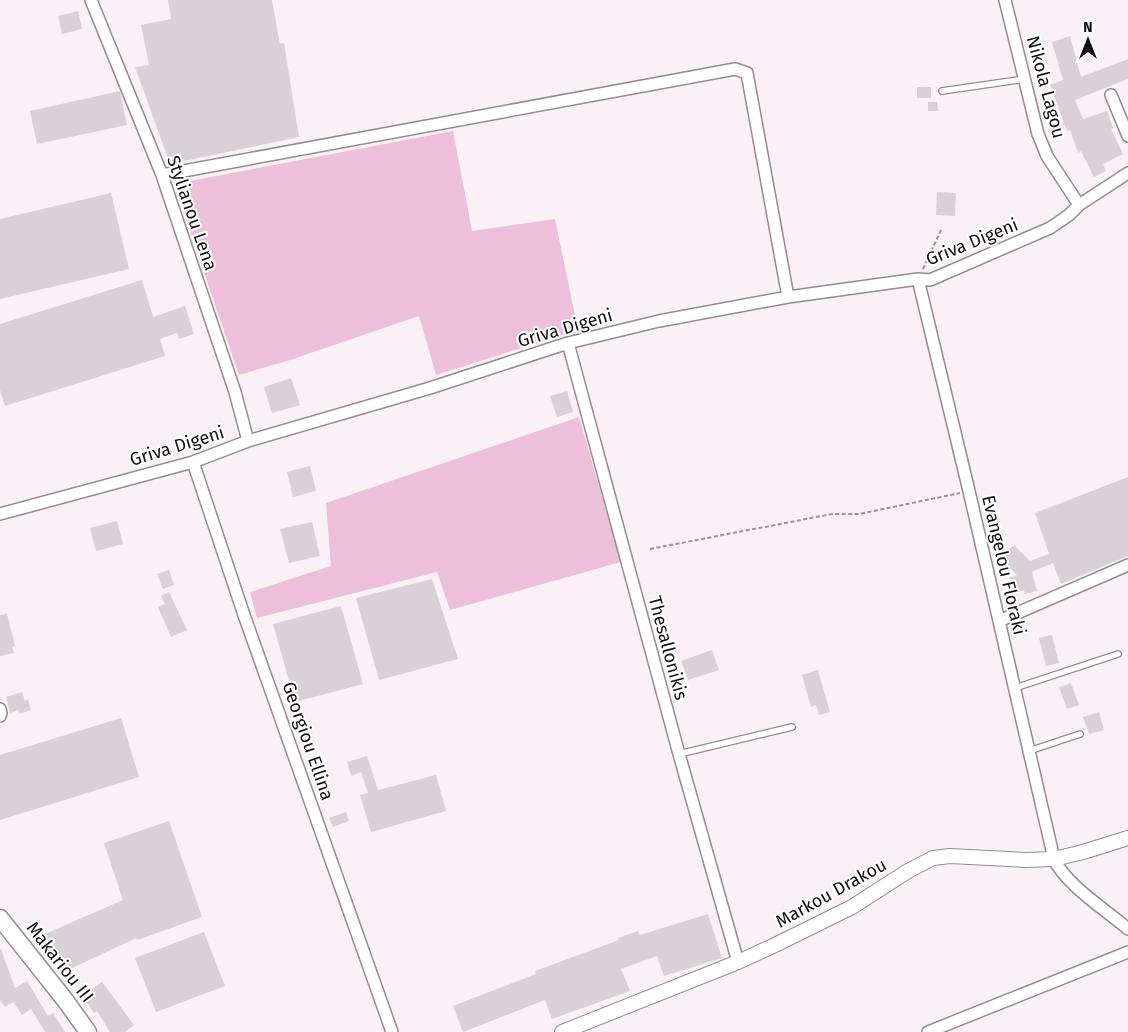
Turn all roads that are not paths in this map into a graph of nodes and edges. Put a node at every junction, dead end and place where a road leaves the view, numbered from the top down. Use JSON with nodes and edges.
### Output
{"nodes":[{"id":1,"x":91,"y":0,"type":"edge"},
{"id":2,"x":1005,"y":0,"type":"edge"},
{"id":3,"x":1025,"y":79,"type":"junction"},
{"id":4,"x":942,"y":91,"type":"dead end"},
{"id":5,"x":1111,"y":95,"type":"dead end"},
{"id":6,"x":1128,"y":136,"type":"edge"},
{"id":7,"x":1128,"y":172,"type":"edge"},
{"id":8,"x":162,"y":175,"type":"junction"},
{"id":9,"x":1079,"y":205,"type":"junction"},
{"id":10,"x":918,"y":279,"type":"junction"},
{"id":11,"x":788,"y":297,"type":"junction"},
{"id":12,"x":568,"y":343,"type":"junction"},
{"id":13,"x":248,"y":442,"type":"junction"},
{"id":14,"x":193,"y":462,"type":"junction"},
{"id":15,"x":0,"y":514,"type":"edge"},
{"id":16,"x":1128,"y":565,"type":"edge"},
{"id":17,"x":999,"y":621,"type":"junction"},
{"id":18,"x":1118,"y":654,"type":"dead end"},
{"id":19,"x":1015,"y":688,"type":"junction"},
{"id":20,"x":0,"y":710,"type":"edge"},
{"id":21,"x":0,"y":716,"type":"edge"},
{"id":22,"x":792,"y":727,"type":"dead end"},
{"id":23,"x":1080,"y":734,"type":"dead end"},
{"id":24,"x":1029,"y":751,"type":"junction"},
{"id":25,"x":679,"y":754,"type":"junction"},
{"id":26,"x":1128,"y":838,"type":"edge"},
{"id":27,"x":1054,"y":859,"type":"junction"},
{"id":28,"x":0,"y":918,"type":"edge"},
{"id":29,"x":1128,"y":929,"type":"edge"},
{"id":30,"x":1128,"y":952,"type":"edge"},
{"id":31,"x":738,"y":962,"type":"junction"},
{"id":32,"x":88,"y":1032,"type":"edge"},
{"id":33,"x":392,"y":1032,"type":"edge"},
{"id":34,"x":562,"y":1032,"type":"edge"},
{"id":35,"x":928,"y":1032,"type":"edge"}],
"edges":[{"from":1,"to":8,"type":"street","name":"Stylianou Lena"},
{"from":2,"to":3,"type":"street","name":"Nikola Lagou"},
{"from":3,"to":4,"type":"lane"},
{"from":3,"to":9,"type":"street","name":"Nikola Lagou"},
{"from":5,"to":6,"type":"street"},
{"from":7,"to":9,"type":"street","name":"Griva Digeni"},
{"from":8,"to":11,"type":"street"},
{"from":8,"to":13,"type":"street","name":"Stylianou Lena"},
{"from":9,"to":10,"type":"street","name":"Griva Digeni"},
{"from":10,"to":11,"type":"street","name":"Griva Digeni"},
{"from":10,"to":17,"type":"street","name":"Evangelou Floraki"},
{"from":11,"to":12,"type":"street","name":"Griva Digeni"},
{"from":12,"to":13,"type":"street","name":"Griva Digeni"},
{"from":12,"to":25,"type":"street","name":"Thesallonikis"},
{"from":13,"to":14,"type":"street","name":"Griva Digeni"},
{"from":14,"to":15,"type":"street","name":"Griva Digeni"},
{"from":14,"to":33,"type":"street","name":"Georgiou Ellina"},
{"from":16,"to":17,"type":"street"},
{"from":17,"to":19,"type":"street","name":"Evangelou Floraki"},
{"from":18,"to":19,"type":"lane"},
{"from":19,"to":24,"type":"street","name":"Evangelou Floraki"},
{"from":20,"to":21,"type":"street"},
{"from":22,"to":25,"type":"lane"},
{"from":23,"to":24,"type":"lane"},
{"from":24,"to":27,"type":"street","name":"Evangelou Floraki"},
{"from":25,"to":31,"type":"street","name":"Thesallonikis"},
{"from":26,"to":27,"type":"street","name":"Markou Drakou"},
{"from":27,"to":29,"type":"street"},
{"from":27,"to":31,"type":"street","name":"Markou Drakou"},
{"from":28,"to":32,"type":"main road","name":"Makariou III"},
{"from":30,"to":35,"type":"street"},
{"from":31,"to":34,"type":"street","name":"Markou Drakou"}]}
